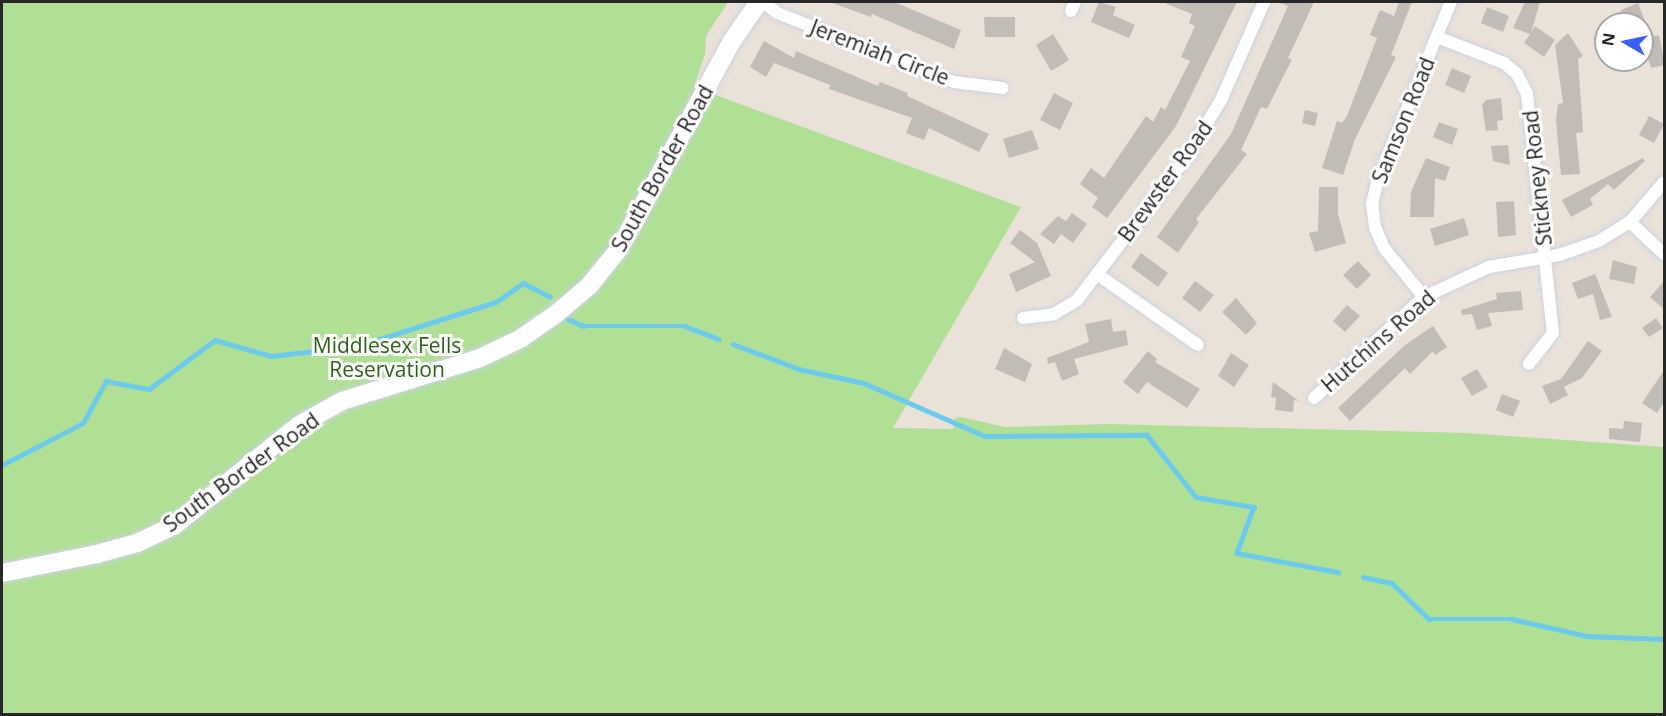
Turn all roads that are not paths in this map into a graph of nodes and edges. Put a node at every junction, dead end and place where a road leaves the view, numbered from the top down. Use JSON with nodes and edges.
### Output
{"nodes":[{"id":1,"x":761,"y":2,"type":"edge"},
{"id":2,"x":1264,"y":2,"type":"edge"},
{"id":3,"x":1451,"y":2,"type":"edge"},
{"id":4,"x":1437,"y":37,"type":"junction"},
{"id":5,"x":1003,"y":88,"type":"dead end"},
{"id":6,"x":1665,"y":182,"type":"edge"},
{"id":7,"x":1630,"y":222,"type":"junction"},
{"id":8,"x":1665,"y":254,"type":"edge"},
{"id":9,"x":1545,"y":259,"type":"junction"},
{"id":10,"x":1097,"y":274,"type":"junction"},
{"id":11,"x":1424,"y":297,"type":"junction"},
{"id":12,"x":1023,"y":318,"type":"dead end"},
{"id":13,"x":1198,"y":345,"type":"dead end"},
{"id":14,"x":1529,"y":364,"type":"dead end"},
{"id":15,"x":1314,"y":398,"type":"dead end"},
{"id":16,"x":2,"y":573,"type":"edge"}],
"edges":[{"from":1,"to":5,"type":"street","name":"Jeremiah Circle"},
{"from":1,"to":16,"type":"main road","name":"South Border Road"},
{"from":2,"to":10,"type":"street","name":"Brewster Road"},
{"from":3,"to":4,"type":"street","name":"Samson Road"},
{"from":4,"to":9,"type":"street","name":"Stickney Road"},
{"from":4,"to":11,"type":"street","name":"Samson Road"},
{"from":6,"to":7,"type":"street","name":"Hutchins Road"},
{"from":7,"to":8,"type":"street"},
{"from":7,"to":9,"type":"street","name":"Hutchins Road"},
{"from":9,"to":11,"type":"street","name":"Hutchins Road"},
{"from":9,"to":14,"type":"street","name":"Stickney Road"},
{"from":10,"to":12,"type":"street","name":"Brewster Road"},
{"from":10,"to":13,"type":"street"},
{"from":11,"to":15,"type":"street","name":"Hutchins Road"}]}
